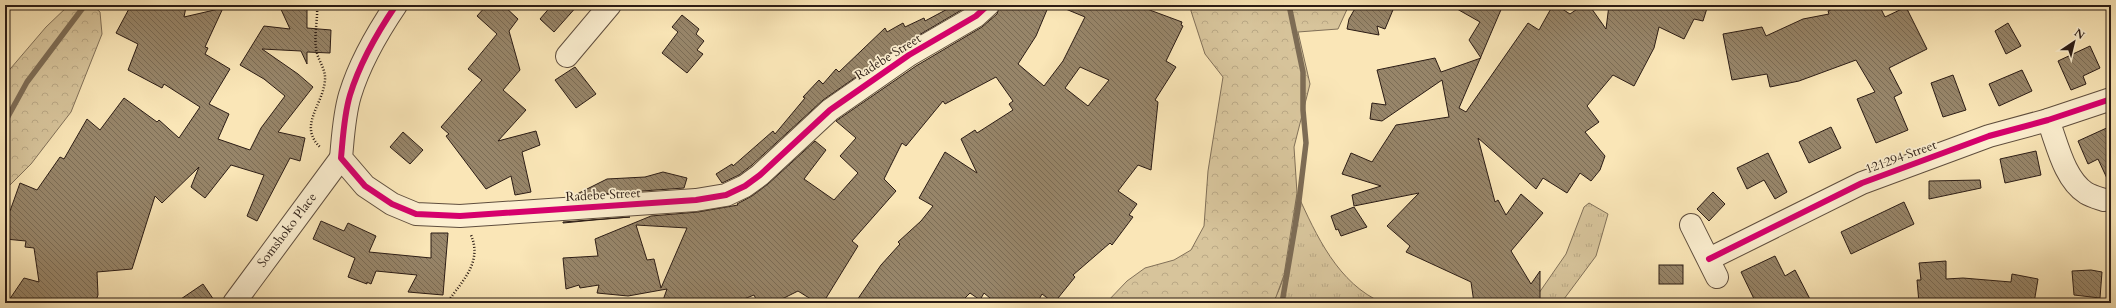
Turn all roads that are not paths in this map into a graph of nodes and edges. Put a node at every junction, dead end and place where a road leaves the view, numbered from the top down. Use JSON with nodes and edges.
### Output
{"nodes":[{"id":1,"x":396,"y":5,"type":"edge"},
{"id":2,"x":610,"y":5,"type":"edge"},
{"id":3,"x":988,"y":5,"type":"edge"},
{"id":4,"x":567,"y":56,"type":"dead end"},
{"id":5,"x":2111,"y":99,"type":"edge"},
{"id":6,"x":2048,"y":120,"type":"junction"},
{"id":7,"x":341,"y":158,"type":"junction"},
{"id":8,"x":2104,"y":200,"type":"dead end"},
{"id":9,"x":1691,"y":225,"type":"dead end"},
{"id":10,"x":234,"y":303,"type":"edge"}],
"edges":[{"from":1,"to":7,"type":"street"},
{"from":2,"to":4,"type":"street"},
{"from":3,"to":7,"type":"street","name":"Radebe Street"},
{"from":5,"to":6,"type":"street","name":"121294 Street"},
{"from":6,"to":8,"type":"street"},
{"from":6,"to":9,"type":"street","name":"121294 Street"},
{"from":7,"to":10,"type":"street","name":"Somshoko Place"}]}
